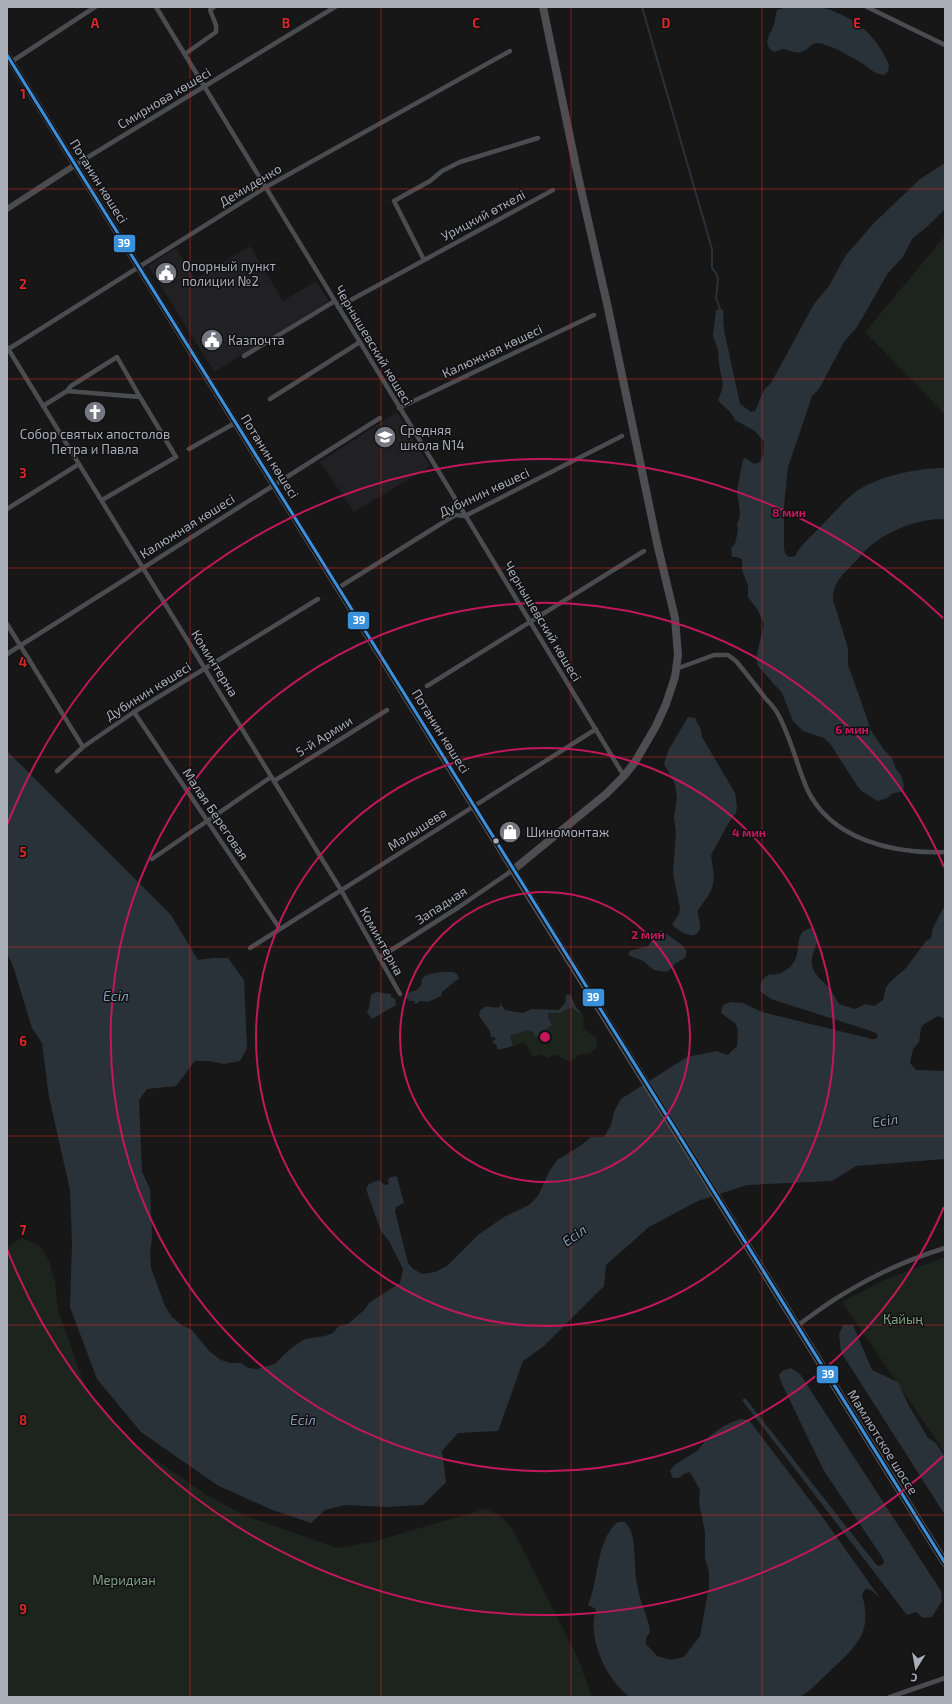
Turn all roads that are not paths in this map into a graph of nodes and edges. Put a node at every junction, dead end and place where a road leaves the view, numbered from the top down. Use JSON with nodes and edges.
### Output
{"nodes":[{"id":1,"x":94,"y":7,"type":"edge"},
{"id":2,"x":156,"y":7,"type":"edge"},
{"id":3,"x":214,"y":7,"type":"edge"},
{"id":4,"x":334,"y":7,"type":"edge"},
{"id":5,"x":543,"y":7,"type":"edge"},
{"id":6,"x":868,"y":7,"type":"edge"},
{"id":7,"x":945,"y":44,"type":"edge"},
{"id":8,"x":510,"y":50,"type":"dead end"},
{"id":9,"x":185,"y":54,"type":"junction"},
{"id":10,"x":7,"y":55,"type":"edge"},
{"id":11,"x":9,"y":63,"type":"edge"},
{"id":12,"x":204,"y":86,"type":"junction"},
{"id":13,"x":538,"y":138,"type":"dead end"},
{"id":14,"x":75,"y":165,"type":"junction"},
{"id":15,"x":266,"y":187,"type":"junction"},
{"id":16,"x":553,"y":190,"type":"dead end"},
{"id":17,"x":7,"y":209,"type":"edge"},
{"id":18,"x":424,"y":260,"type":"junction"},
{"id":19,"x":139,"y":267,"type":"junction"},
{"id":20,"x":335,"y":301,"type":"junction"},
{"id":21,"x":338,"y":306,"type":"junction"},
{"id":22,"x":594,"y":315,"type":"dead end"},
{"id":23,"x":360,"y":342,"type":"junction"},
{"id":24,"x":8,"y":348,"type":"edge"},
{"id":25,"x":244,"y":356,"type":"dead end"},
{"id":26,"x":67,"y":391,"type":"junction"},
{"id":27,"x":140,"y":397,"type":"junction"},
{"id":28,"x":270,"y":399,"type":"dead end"},
{"id":29,"x":43,"y":406,"type":"junction"},
{"id":30,"x":400,"y":408,"type":"junction"},
{"id":31,"x":380,"y":418,"type":"dead end"},
{"id":32,"x":235,"y":423,"type":"junction"},
{"id":33,"x":622,"y":436,"type":"dead end"},
{"id":34,"x":189,"y":449,"type":"dead end"},
{"id":35,"x":79,"y":464,"type":"junction"},
{"id":36,"x":274,"y":484,"type":"junction"},
{"id":37,"x":102,"y":500,"type":"junction"},
{"id":38,"x":7,"y":508,"type":"edge"},
{"id":39,"x":466,"y":516,"type":"junction"},
{"id":40,"x":644,"y":551,"type":"dead end"},
{"id":41,"x":142,"y":567,"type":"junction"},
{"id":42,"x":338,"y":588,"type":"junction"},
{"id":43,"x":318,"y":599,"type":"dead end"},
{"id":44,"x":530,"y":621,"type":"junction"},
{"id":45,"x":7,"y":624,"type":"edge"},
{"id":46,"x":20,"y":644,"type":"junction"},
{"id":47,"x":7,"y":654,"type":"edge"},
{"id":48,"x":205,"y":668,"type":"junction"},
{"id":49,"x":676,"y":669,"type":"junction"},
{"id":50,"x":427,"y":686,"type":"dead end"},
{"id":51,"x":387,"y":710,"type":"dead end"},
{"id":52,"x":134,"y":712,"type":"junction"},
{"id":53,"x":596,"y":729,"type":"junction"},
{"id":54,"x":83,"y":747,"type":"junction"},
{"id":55,"x":57,"y":771,"type":"dead end"},
{"id":56,"x":624,"y":776,"type":"junction"},
{"id":57,"x":273,"y":779,"type":"junction"},
{"id":58,"x":474,"y":806,"type":"junction"},
{"id":59,"x":207,"y":820,"type":"junction"},
{"id":60,"x":945,"y":852,"type":"edge"},
{"id":61,"x":152,"y":859,"type":"dead end"},
{"id":62,"x":513,"y":870,"type":"junction"},
{"id":63,"x":341,"y":890,"type":"junction"},
{"id":64,"x":280,"y":929,"type":"junction"},
{"id":65,"x":250,"y":948,"type":"dead end"},
{"id":66,"x":379,"y":958,"type":"junction"},
{"id":67,"x":400,"y":994,"type":"dead end"},
{"id":68,"x":945,"y":1248,"type":"edge"},
{"id":69,"x":797,"y":1326,"type":"junction"},
{"id":70,"x":945,"y":1563,"type":"edge"},
{"id":71,"x":945,"y":1678,"type":"edge"},
{"id":72,"x":890,"y":1697,"type":"edge"}],
"edges":[{"from":1,"to":11,"type":"street"},
{"from":2,"to":9,"type":"street","name":"Чернышевский көшесі"},
{"from":3,"to":9,"type":"street"},
{"from":4,"to":12,"type":"street","name":"Смирнова көшесі"},
{"from":5,"to":49,"type":"highway"},
{"from":6,"to":7,"type":"street"},
{"from":8,"to":15,"type":"street","name":"Демиденко"},
{"from":9,"to":12,"type":"street","name":"Чернышевский көшесі"},
{"from":10,"to":11,"type":"main road","name":"Потанин көшесі"},
{"from":11,"to":14,"type":"main road","name":"Потанин көшесі"},
{"from":12,"to":14,"type":"street","name":"Смирнова көшесі"},
{"from":12,"to":15,"type":"street","name":"Чернышевский көшесі"},
{"from":13,"to":18,"type":"street"},
{"from":14,"to":17,"type":"street","name":"Смирнова көшесі"},
{"from":14,"to":19,"type":"main road","name":"Потанин көшесі"},
{"from":15,"to":19,"type":"street","name":"Демиденко"},
{"from":15,"to":20,"type":"street","name":"Чернышевский көшесі"},
{"from":16,"to":18,"type":"street","name":"Урицкий өткелі"},
{"from":18,"to":21,"type":"street","name":"Урицкий өткелі"},
{"from":19,"to":24,"type":"street","name":"Демиденко"},
{"from":19,"to":32,"type":"main road","name":"Потанин көшесі"},
{"from":20,"to":21,"type":"street","name":"Чернышевский көшесі"},
{"from":20,"to":25,"type":"street"},
{"from":21,"to":23,"type":"street","name":"Чернышевский көшесі"},
{"from":22,"to":30,"type":"street","name":"Калюжная көшесі"},
{"from":23,"to":28,"type":"street"},
{"from":23,"to":30,"type":"street","name":"Чернышевский көшесі"},
{"from":24,"to":29,"type":"street","name":"Коминтерна"},
{"from":26,"to":27,"type":"street"},
{"from":26,"to":27,"type":"street"},
{"from":26,"to":29,"type":"street"},
{"from":27,"to":37,"type":"street"},
{"from":29,"to":35,"type":"street","name":"Коминтерна"},
{"from":30,"to":39,"type":"street","name":"Чернышевский көшесі"},
{"from":31,"to":36,"type":"street","name":"Калюжная көшесі"},
{"from":32,"to":34,"type":"street"},
{"from":32,"to":36,"type":"main road","name":"Потанин көшесі"},
{"from":33,"to":39,"type":"street","name":"Дубинин көшесі"},
{"from":35,"to":37,"type":"street","name":"Коминтерна"},
{"from":35,"to":38,"type":"street"},
{"from":36,"to":41,"type":"street","name":"Калюжная көшесі"},
{"from":36,"to":42,"type":"main road","name":"Потанин көшесі"},
{"from":37,"to":41,"type":"street","name":"Коминтерна"},
{"from":39,"to":42,"type":"street","name":"Дубинин көшесі"},
{"from":39,"to":44,"type":"street","name":"Чернышевский көшесі"},
{"from":40,"to":44,"type":"street"},
{"from":41,"to":46,"type":"street","name":"Калюжная көшесі"},
{"from":41,"to":48,"type":"street","name":"Коминтерна"},
{"from":42,"to":58,"type":"main road","name":"Потанин көшесі"},
{"from":43,"to":48,"type":"street","name":"Дубинин көшесі"},
{"from":44,"to":50,"type":"street"},
{"from":44,"to":53,"type":"street","name":"Чернышевский көшесі"},
{"from":45,"to":46,"type":"street"},
{"from":46,"to":47,"type":"street","name":"Калюжная көшесі"},
{"from":46,"to":54,"type":"street"},
{"from":48,"to":52,"type":"street","name":"Дубинин көшесі"},
{"from":48,"to":57,"type":"street","name":"Коминтерна"},
{"from":49,"to":56,"type":"highway"},
{"from":49,"to":60,"type":"street"},
{"from":51,"to":57,"type":"street","name":"5-й Армии"},
{"from":52,"to":54,"type":"street","name":"Дубинин көшесі"},
{"from":52,"to":59,"type":"street","name":"Малая Береговая"},
{"from":53,"to":56,"type":"street","name":"Чернышевский көшесі"},
{"from":53,"to":58,"type":"street","name":"Малышева"},
{"from":54,"to":55,"type":"street","name":"Дубинин көшесі"},
{"from":56,"to":62,"type":"highway"},
{"from":57,"to":59,"type":"street","name":"5-й Армии"},
{"from":57,"to":63,"type":"street","name":"Коминтерна"},
{"from":58,"to":62,"type":"main road","name":"Потанин көшесі"},
{"from":58,"to":63,"type":"street","name":"Малышева"},
{"from":59,"to":61,"type":"street","name":"5-й Армии"},
{"from":59,"to":64,"type":"street","name":"Малая Береговая"},
{"from":62,"to":66,"type":"street","name":"Западная"},
{"from":62,"to":69,"type":"highway","name":"Мамлютское шоссе"},
{"from":63,"to":64,"type":"street","name":"Малышева"},
{"from":63,"to":66,"type":"street","name":"Коминтерна"},
{"from":64,"to":65,"type":"street","name":"Малышева"},
{"from":66,"to":67,"type":"street","name":"Коминтерна"},
{"from":68,"to":69,"type":"street"},
{"from":69,"to":70,"type":"highway","name":"Мамлютское шоссе"},
{"from":71,"to":72,"type":"street"}]}
